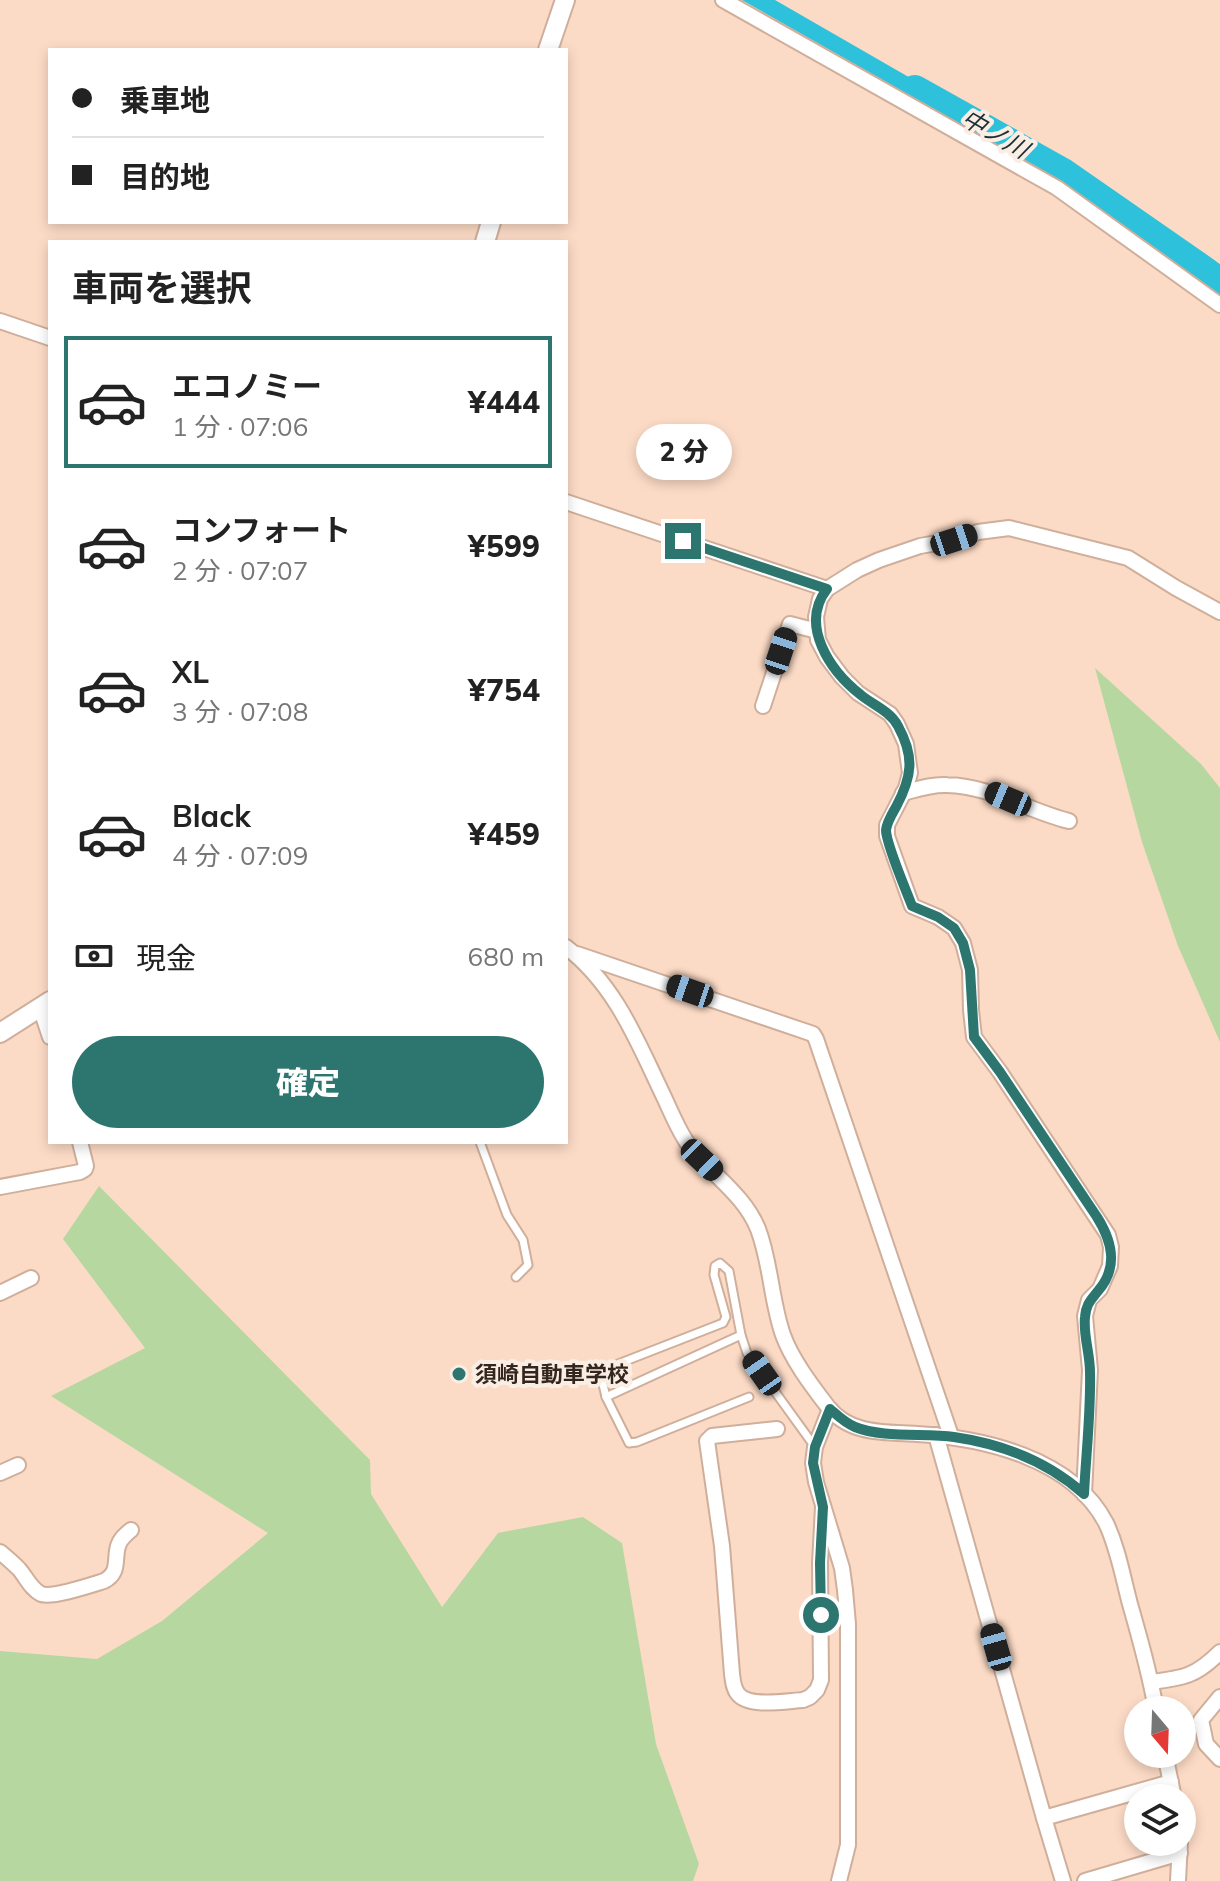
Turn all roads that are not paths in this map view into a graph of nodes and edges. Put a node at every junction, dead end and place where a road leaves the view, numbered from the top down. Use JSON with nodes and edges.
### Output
{"nodes":[{"id":1,"x":565,"y":0,"type":"edge"},
{"id":2,"x":723,"y":0,"type":"edge"},
{"id":3,"x":549,"y":48,"type":"edge"},
{"id":4,"x":1220,"y":305,"type":"edge"},
{"id":5,"x":0,"y":321,"type":"edge"},
{"id":6,"x":48,"y":337,"type":"edge"},
{"id":7,"x":568,"y":503,"type":"edge"},
{"id":8,"x":827,"y":589,"type":"junction"},
{"id":9,"x":1220,"y":612,"type":"edge"},
{"id":10,"x":817,"y":631,"type":"junction"},
{"id":11,"x":763,"y":706,"type":"dead end"},
{"id":12,"x":903,"y":793,"type":"junction"},
{"id":13,"x":1069,"y":821,"type":"dead end"},
{"id":14,"x":570,"y":950,"type":"edge"},
{"id":15,"x":45,"y":1004,"type":"edge"},
{"id":16,"x":48,"y":1024,"type":"edge"},
{"id":17,"x":0,"y":1033,"type":"edge"},
{"id":18,"x":80,"y":1144,"type":"edge"},
{"id":19,"x":481,"y":1144,"type":"edge"},
{"id":20,"x":0,"y":1187,"type":"edge"},
{"id":21,"x":516,"y":1277,"type":"dead end"},
{"id":22,"x":31,"y":1278,"type":"dead end"},
{"id":23,"x":0,"y":1293,"type":"edge"},
{"id":24,"x":741,"y":1335,"type":"junction"},
{"id":25,"x":606,"y":1397,"type":"junction"},
{"id":26,"x":749,"y":1397,"type":"dead end"},
{"id":27,"x":830,"y":1409,"type":"junction"},
{"id":28,"x":777,"y":1429,"type":"dead end"},
{"id":29,"x":944,"y":1436,"type":"junction"},
{"id":30,"x":815,"y":1447,"type":"junction"},
{"id":31,"x":18,"y":1465,"type":"dead end"},
{"id":32,"x":0,"y":1473,"type":"edge"},
{"id":33,"x":1084,"y":1494,"type":"junction"},
{"id":34,"x":823,"y":1507,"type":"junction"},
{"id":35,"x":131,"y":1530,"type":"dead end"},
{"id":36,"x":0,"y":1552,"type":"edge"},
{"id":37,"x":1220,"y":1652,"type":"edge"},
{"id":38,"x":1151,"y":1682,"type":"junction"},
{"id":39,"x":1154,"y":1696,"type":"edge"},
{"id":40,"x":1220,"y":1697,"type":"edge"},
{"id":41,"x":1220,"y":1759,"type":"edge"},
{"id":42,"x":1168,"y":1768,"type":"edge"},
{"id":43,"x":1171,"y":1782,"type":"joint"},
{"id":44,"x":1044,"y":1818,"type":"junction"},
{"id":45,"x":1155,"y":1856,"type":"edge"},
{"id":46,"x":1179,"y":1856,"type":"edge"},
{"id":47,"x":839,"y":1881,"type":"edge"},
{"id":48,"x":1063,"y":1881,"type":"edge"},
{"id":49,"x":1085,"y":1881,"type":"edge"},
{"id":50,"x":1178,"y":1881,"type":"edge"}],
"edges":[{"from":1,"to":3,"type":"main road"},
{"from":2,"to":4,"type":"street"},
{"from":5,"to":6,"type":"street"},
{"from":7,"to":8,"type":"street"},
{"from":8,"to":9,"type":"street"},
{"from":8,"to":10,"type":"street"},
{"from":10,"to":11,"type":"street"},
{"from":10,"to":12,"type":"street"},
{"from":12,"to":13,"type":"street"},
{"from":12,"to":33,"type":"street"},
{"from":14,"to":27,"type":"street"},
{"from":14,"to":29,"type":"street"},
{"from":15,"to":16,"type":"street"},
{"from":15,"to":17,"type":"main road"},
{"from":18,"to":20,"type":"street"},
{"from":19,"to":21,"type":"lane"},
{"from":22,"to":23,"type":"street"},
{"from":24,"to":25,"type":"lane"},
{"from":24,"to":25,"type":"lane"},
{"from":24,"to":30,"type":"lane"},
{"from":25,"to":26,"type":"lane"},
{"from":27,"to":29,"type":"street"},
{"from":27,"to":30,"type":"street"},
{"from":28,"to":34,"type":"street"},
{"from":29,"to":33,"type":"street"},
{"from":29,"to":44,"type":"street"},
{"from":30,"to":34,"type":"street"},
{"from":31,"to":32,"type":"street"},
{"from":33,"to":38,"type":"street"},
{"from":34,"to":47,"type":"street"},
{"from":35,"to":36,"type":"street"},
{"from":37,"to":38,"type":"street"},
{"from":38,"to":39,"type":"street"},
{"from":40,"to":41,"type":"street"},
{"from":42,"to":43,"type":"street"},
{"from":43,"to":44,"type":"street"},
{"from":44,"to":48,"type":"street"},
{"from":45,"to":49,"type":"street"},
{"from":46,"to":50,"type":"street"}]}
